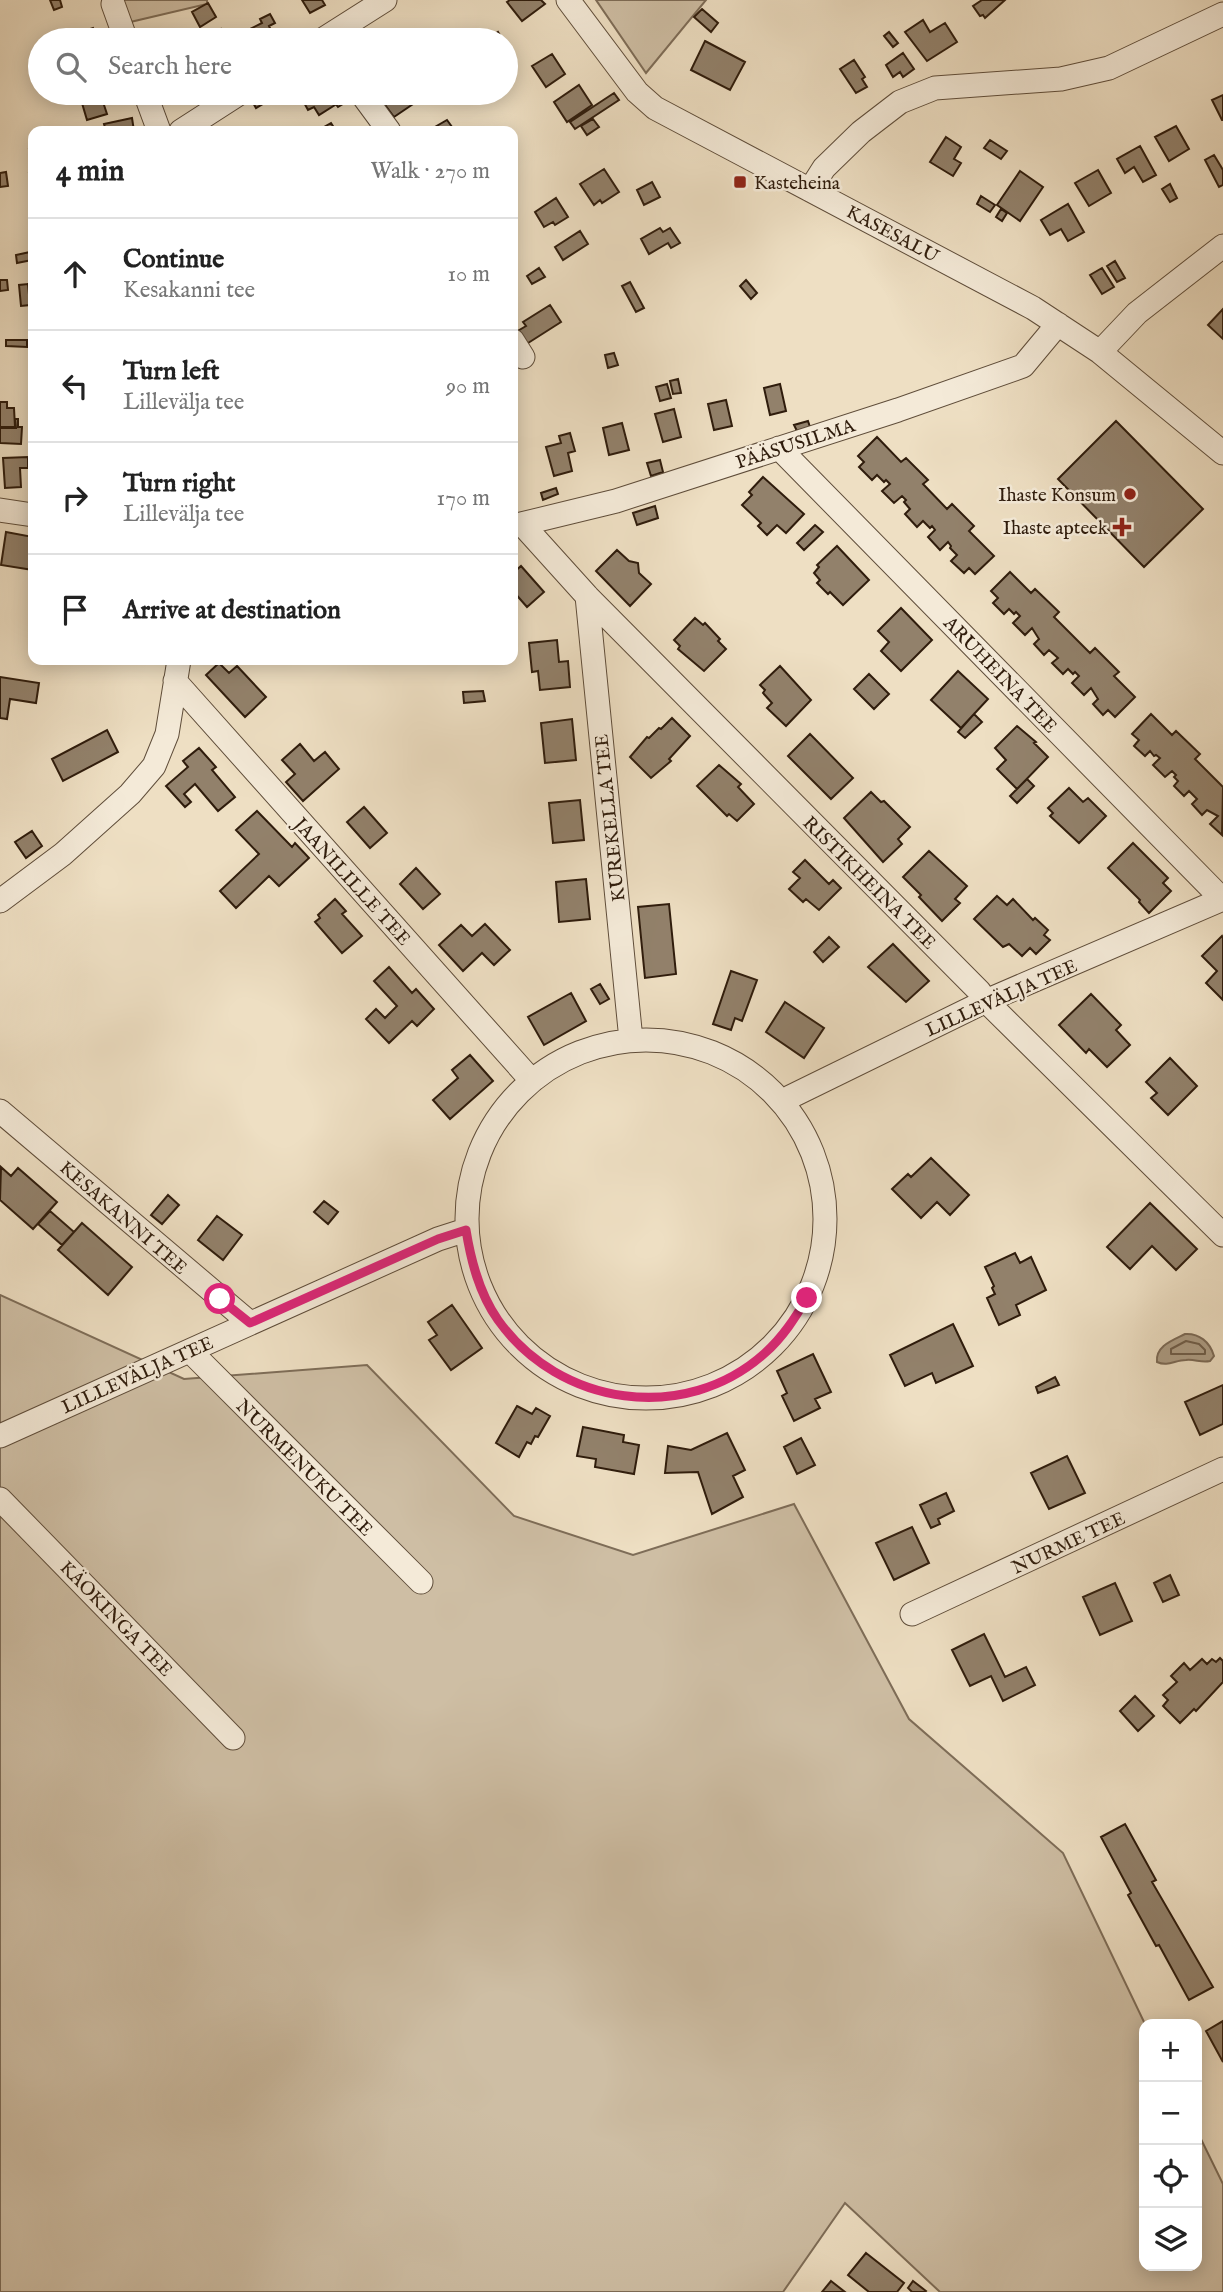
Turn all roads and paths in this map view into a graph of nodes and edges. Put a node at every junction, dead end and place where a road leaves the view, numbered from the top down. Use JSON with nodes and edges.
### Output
{"nodes":[{"id":1,"x":385,"y":0,"type":"edge"},
{"id":2,"x":568,"y":0,"type":"edge"},
{"id":3,"x":113,"y":4,"type":"dead end"},
{"id":4,"x":1223,"y":14,"type":"edge"},
{"id":5,"x":122,"y":28,"type":"edge"},
{"id":6,"x":342,"y":28,"type":"edge"},
{"id":7,"x":149,"y":105,"type":"edge"},
{"id":8,"x":221,"y":105,"type":"edge"},
{"id":9,"x":370,"y":105,"type":"edge"},
{"id":10,"x":157,"y":126,"type":"edge"},
{"id":11,"x":189,"y":126,"type":"edge"},
{"id":12,"x":385,"y":126,"type":"edge"},
{"id":13,"x":810,"y":190,"type":"junction"},
{"id":14,"x":1223,"y":246,"type":"edge"},
{"id":15,"x":1058,"y":324,"type":"junction"},
{"id":16,"x":1100,"y":352,"type":"junction"},
{"id":17,"x":779,"y":448,"type":"junction"},
{"id":18,"x":1223,"y":453,"type":"edge"},
{"id":19,"x":0,"y":510,"type":"edge"},
{"id":20,"x":28,"y":514,"type":"edge"},
{"id":21,"x":518,"y":525,"type":"edge"},
{"id":22,"x":587,"y":596,"type":"junction"},
{"id":23,"x":177,"y":670,"type":"edge"},
{"id":24,"x":1223,"y":900,"type":"edge"},
{"id":25,"x":0,"y":901,"type":"edge"},
{"id":26,"x":986,"y":1002,"type":"junction"},
{"id":27,"x":631,"y":1040,"type":"junction"},
{"id":28,"x":532,"y":1081,"type":"junction"},
{"id":29,"x":783,"y":1104,"type":"junction"},
{"id":30,"x":0,"y":1111,"type":"edge"},
{"id":31,"x":466,"y":1230,"type":"junction"},
{"id":32,"x":1223,"y":1235,"type":"edge"},
{"id":33,"x":250,"y":1323,"type":"junction"},
{"id":34,"x":190,"y":1351,"type":"junction"},
{"id":35,"x":0,"y":1436,"type":"edge"},
{"id":36,"x":1223,"y":1469,"type":"edge"},
{"id":37,"x":0,"y":1499,"type":"edge"},
{"id":38,"x":421,"y":1582,"type":"dead end"},
{"id":39,"x":912,"y":1614,"type":"dead end"},
{"id":40,"x":233,"y":1738,"type":"dead end"}],
"edges":[{"from":1,"to":6,"type":"street"},
{"from":2,"to":13,"type":"street","name":"KASESALU"},
{"from":3,"to":5,"type":"street"},
{"from":4,"to":13,"type":"street"},
{"from":7,"to":10,"type":"street"},
{"from":8,"to":11,"type":"street"},
{"from":9,"to":12,"type":"street"},
{"from":13,"to":15,"type":"street","name":"KASESALU"},
{"from":14,"to":16,"type":"street"},
{"from":15,"to":16,"type":"street","name":"KASESALU"},
{"from":15,"to":17,"type":"street","name":"PÄÄSUSILMA"},
{"from":16,"to":18,"type":"street","name":"KASESALU"},
{"from":17,"to":21,"type":"street","name":"PÄÄSUSILMA"},
{"from":17,"to":24,"type":"street","name":"ARUHEINA TEE"},
{"from":19,"to":20,"type":"street"},
{"from":21,"to":22,"type":"street","name":"RISTIKHEINA TEE"},
{"from":22,"to":26,"type":"street","name":"RISTIKHEINA TEE"},
{"from":22,"to":27,"type":"street","name":"KUREKELLA TEE"},
{"from":23,"to":25,"type":"street"},
{"from":23,"to":28,"type":"street","name":"JAANILILLE TEE"},
{"from":24,"to":26,"type":"street","name":"LILLEVÄLJA TEE"},
{"from":26,"to":29,"type":"street","name":"LILLEVÄLJA TEE"},
{"from":26,"to":32,"type":"street","name":"RISTIKHEINA TEE"},
{"from":27,"to":28,"type":"street"},
{"from":27,"to":29,"type":"street"},
{"from":28,"to":31,"type":"street"},
{"from":29,"to":31,"type":"street"},
{"from":30,"to":33,"type":"street","name":"KESAKANNI TEE"},
{"from":31,"to":33,"type":"street","name":"LILLEVÄLJA TEE"},
{"from":33,"to":34,"type":"street","name":"LILLEVÄLJA TEE"},
{"from":34,"to":35,"type":"street","name":"LILLEVÄLJA TEE"},
{"from":34,"to":38,"type":"street","name":"NURMENUKU TEE"},
{"from":36,"to":39,"type":"street","name":"NURME TEE"},
{"from":37,"to":40,"type":"street","name":"KÄOKINGA TEE"}]}
